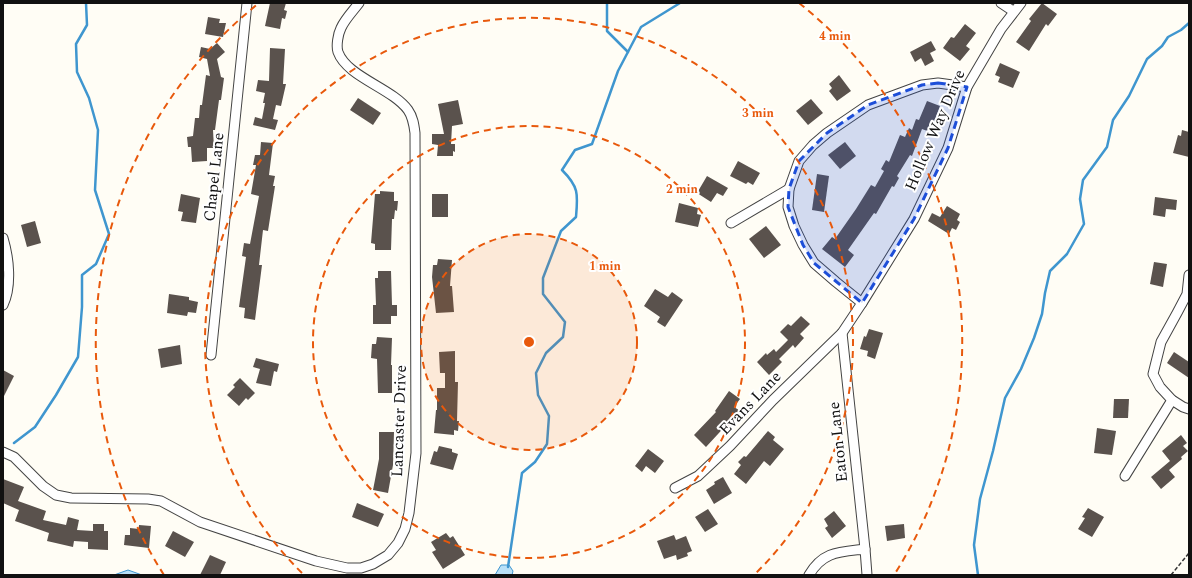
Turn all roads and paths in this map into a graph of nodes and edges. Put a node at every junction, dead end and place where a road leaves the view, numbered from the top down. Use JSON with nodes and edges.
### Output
{"nodes":[{"id":1,"x":247,"y":3,"type":"edge"},
{"id":2,"x":359,"y":3,"type":"edge"},
{"id":3,"x":1001,"y":3,"type":"edge"},
{"id":4,"x":1021,"y":3,"type":"edge"},
{"id":5,"x":1013,"y":12,"type":"junction"},
{"id":6,"x":967,"y":87,"type":"junction"},
{"id":7,"x":789,"y":190,"type":"junction"},
{"id":8,"x":731,"y":223,"type":"dead end"},
{"id":9,"x":3,"y":238,"type":"edge"},
{"id":10,"x":1189,"y":275,"type":"edge"},
{"id":11,"x":862,"y":303,"type":"junction"},
{"id":12,"x":3,"y":305,"type":"edge"},
{"id":13,"x":842,"y":333,"type":"junction"},
{"id":14,"x":211,"y":355,"type":"dead end"},
{"id":15,"x":1172,"y":400,"type":"junction"},
{"id":16,"x":1189,"y":408,"type":"edge"},
{"id":17,"x":3,"y":452,"type":"edge"},
{"id":18,"x":1125,"y":476,"type":"dead end"},
{"id":19,"x":675,"y":488,"type":"dead end"},
{"id":20,"x":865,"y":549,"type":"junction"},
{"id":21,"x":1189,"y":553,"type":"edge"},
{"id":22,"x":809,"y":575,"type":"edge"},
{"id":23,"x":867,"y":575,"type":"edge"},
{"id":24,"x":1171,"y":575,"type":"edge"}],
"edges":[{"from":1,"to":14,"type":"street","name":"Chapel Lane"},
{"from":2,"to":17,"type":"street","name":"Lancaster Drive"},
{"from":3,"to":5,"type":"street"},
{"from":4,"to":5,"type":"street","name":"Hollow Way Drive"},
{"from":5,"to":6,"type":"street","name":"Hollow Way Drive"},
{"from":6,"to":7,"type":"street"},
{"from":6,"to":11,"type":"street","name":"Hollow Way Drive"},
{"from":7,"to":8,"type":"street"},
{"from":7,"to":11,"type":"street"},
{"from":9,"to":12,"type":"street"},
{"from":10,"to":15,"type":"street"},
{"from":11,"to":13,"type":"street","name":"Hollow Way Drive"},
{"from":13,"to":19,"type":"street","name":"Evans Lane"},
{"from":13,"to":20,"type":"street","name":"Eaton Lane"},
{"from":15,"to":16,"type":"street"},
{"from":15,"to":18,"type":"street"},
{"from":20,"to":22,"type":"street"},
{"from":20,"to":23,"type":"street","name":"Eaton Lane"},
{"from":21,"to":24,"type":"path"}]}
